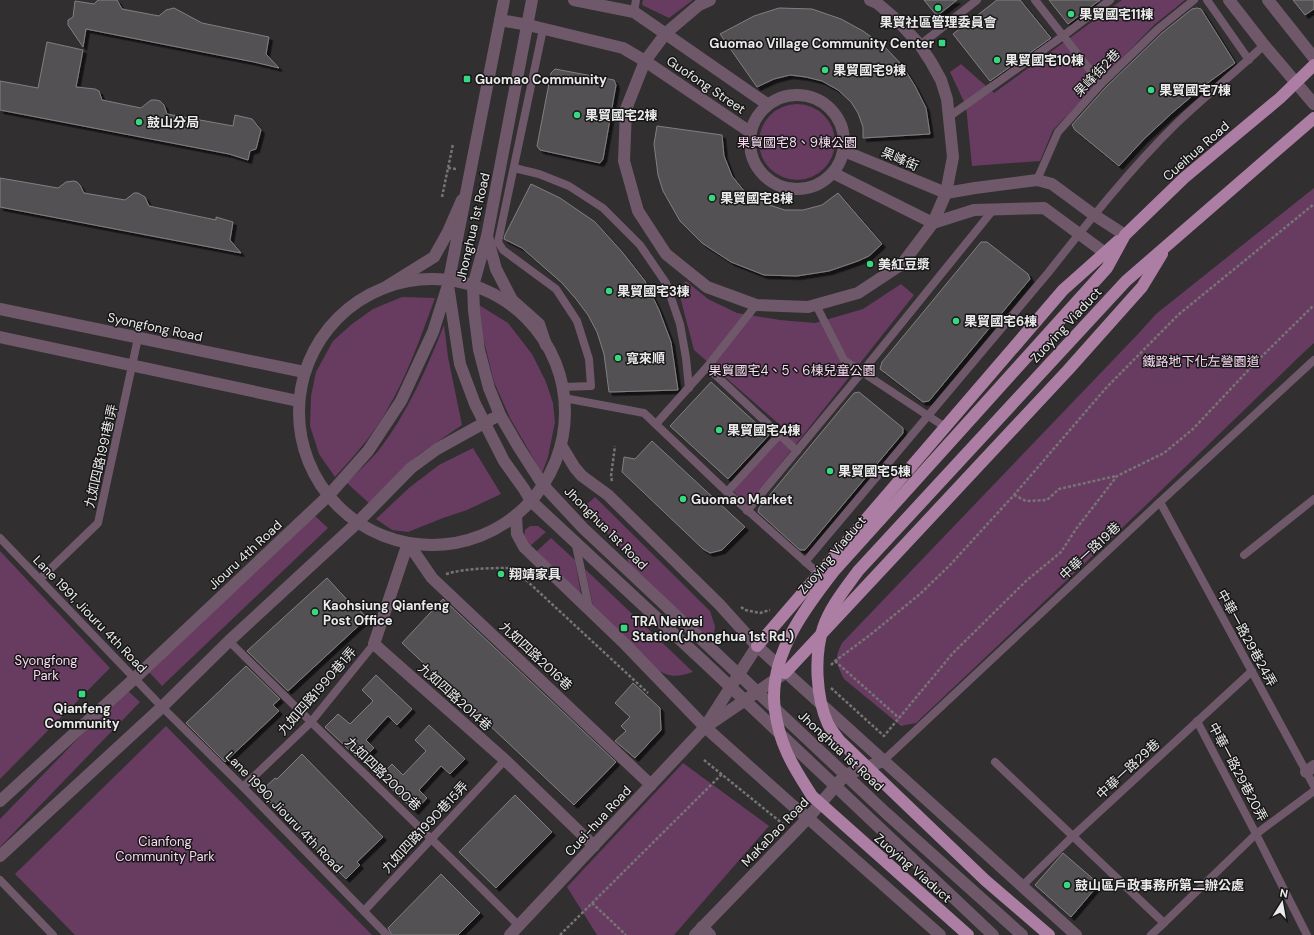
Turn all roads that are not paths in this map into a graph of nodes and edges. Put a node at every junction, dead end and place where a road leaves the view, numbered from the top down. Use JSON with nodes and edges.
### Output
{"nodes":[{"id":1,"x":504,"y":0,"type":"edge"},
{"id":2,"x":532,"y":0,"type":"edge"},
{"id":3,"x":574,"y":0,"type":"edge"},
{"id":4,"x":710,"y":0,"type":"edge"},
{"id":5,"x":977,"y":0,"type":"edge"},
{"id":6,"x":1035,"y":0,"type":"edge"},
{"id":7,"x":1110,"y":0,"type":"edge"},
{"id":8,"x":1194,"y":0,"type":"edge"},
{"id":9,"x":1207,"y":0,"type":"edge"},
{"id":10,"x":1229,"y":0,"type":"edge"},
{"id":11,"x":1268,"y":0,"type":"edge"},
{"id":12,"x":876,"y":1,"type":"edge"},
{"id":13,"x":635,"y":6,"type":"edge"},
{"id":14,"x":500,"y":20,"type":"junction"},
{"id":15,"x":528,"y":25,"type":"junction"},
{"id":16,"x":543,"y":29,"type":"junction"},
{"id":17,"x":666,"y":33,"type":"junction"},
{"id":18,"x":1063,"y":36,"type":"junction"},
{"id":19,"x":920,"y":45,"type":"junction"},
{"id":20,"x":1264,"y":45,"type":"junction"},
{"id":21,"x":1314,"y":58,"type":"edge"},
{"id":22,"x":1249,"y":60,"type":"junction"},
{"id":23,"x":645,"y":61,"type":"junction"},
{"id":24,"x":1314,"y":66,"type":"edge"},
{"id":25,"x":1296,"y":82,"type":"junction"},
{"id":26,"x":1101,"y":84,"type":"junction"},
{"id":27,"x":767,"y":104,"type":"junction"},
{"id":28,"x":1314,"y":104,"type":"edge"},
{"id":29,"x":950,"y":116,"type":"junction"},
{"id":30,"x":1314,"y":118,"type":"edge"},
{"id":31,"x":750,"y":132,"type":"junction"},
{"id":32,"x":844,"y":151,"type":"junction"},
{"id":33,"x":514,"y":168,"type":"junction"},
{"id":34,"x":833,"y":173,"type":"junction"},
{"id":35,"x":1037,"y":180,"type":"junction"},
{"id":36,"x":465,"y":192,"type":"junction"},
{"id":37,"x":946,"y":193,"type":"junction"},
{"id":38,"x":993,"y":210,"type":"junction"},
{"id":39,"x":1094,"y":215,"type":"junction"},
{"id":40,"x":934,"y":223,"type":"junction"},
{"id":41,"x":1079,"y":233,"type":"junction"},
{"id":42,"x":1125,"y":235,"type":"junction"},
{"id":43,"x":486,"y":236,"type":"junction"},
{"id":44,"x":1168,"y":245,"type":"junction"},
{"id":45,"x":1108,"y":260,"type":"junction"},
{"id":46,"x":448,"y":282,"type":"junction"},
{"id":47,"x":473,"y":286,"type":"junction"},
{"id":48,"x":384,"y":288,"type":"junction"},
{"id":49,"x":756,"y":305,"type":"junction"},
{"id":50,"x":816,"y":305,"type":"junction"},
{"id":51,"x":0,"y":309,"type":"edge"},
{"id":52,"x":0,"y":337,"type":"edge"},
{"id":53,"x":138,"y":338,"type":"junction"},
{"id":54,"x":546,"y":344,"type":"junction"},
{"id":55,"x":1314,"y":360,"type":"edge"},
{"id":56,"x":133,"y":366,"type":"junction"},
{"id":57,"x":707,"y":367,"type":"junction"},
{"id":58,"x":304,"y":372,"type":"junction"},
{"id":59,"x":862,"y":372,"type":"junction"},
{"id":60,"x":689,"y":388,"type":"junction"},
{"id":61,"x":563,"y":393,"type":"junction"},
{"id":62,"x":298,"y":401,"type":"junction"},
{"id":63,"x":500,"y":415,"type":"junction"},
{"id":64,"x":927,"y":416,"type":"junction"},
{"id":65,"x":484,"y":423,"type":"junction"},
{"id":66,"x":656,"y":424,"type":"junction"},
{"id":67,"x":945,"y":427,"type":"junction"},
{"id":68,"x":779,"y":434,"type":"junction"},
{"id":69,"x":561,"y":445,"type":"junction"},
{"id":70,"x":797,"y":451,"type":"junction"},
{"id":71,"x":543,"y":485,"type":"junction"},
{"id":72,"x":727,"y":492,"type":"junction"},
{"id":73,"x":328,"y":496,"type":"junction"},
{"id":74,"x":1314,"y":499,"type":"edge"},
{"id":75,"x":531,"y":501,"type":"junction"},
{"id":76,"x":1160,"y":502,"type":"junction"},
{"id":77,"x":747,"y":511,"type":"junction"},
{"id":78,"x":516,"y":515,"type":"junction"},
{"id":79,"x":357,"y":523,"type":"junction"},
{"id":80,"x":0,"y":538,"type":"edge"},
{"id":81,"x":574,"y":540,"type":"junction"},
{"id":82,"x":408,"y":543,"type":"junction"},
{"id":83,"x":1244,"y":555,"type":"dead end"},
{"id":84,"x":805,"y":562,"type":"junction"},
{"id":85,"x":819,"y":574,"type":"junction"},
{"id":86,"x":40,"y":579,"type":"junction"},
{"id":87,"x":589,"y":608,"type":"junction"},
{"id":88,"x":229,"y":642,"type":"junction"},
{"id":89,"x":374,"y":644,"type":"junction"},
{"id":90,"x":757,"y":646,"type":"junction"},
{"id":91,"x":1252,"y":671,"type":"junction"},
{"id":92,"x":785,"y":673,"type":"junction"},
{"id":93,"x":739,"y":674,"type":"junction"},
{"id":94,"x":135,"y":678,"type":"junction"},
{"id":95,"x":730,"y":686,"type":"junction"},
{"id":96,"x":757,"y":691,"type":"junction"},
{"id":97,"x":745,"y":700,"type":"junction"},
{"id":98,"x":162,"y":707,"type":"junction"},
{"id":99,"x":1197,"y":721,"type":"junction"},
{"id":100,"x":310,"y":722,"type":"junction"},
{"id":101,"x":705,"y":727,"type":"junction"},
{"id":102,"x":505,"y":760,"type":"junction"},
{"id":103,"x":883,"y":761,"type":"junction"},
{"id":104,"x":995,"y":762,"type":"dead end"},
{"id":105,"x":1310,"y":769,"type":"edge"},
{"id":106,"x":845,"y":775,"type":"junction"},
{"id":107,"x":651,"y":785,"type":"junction"},
{"id":108,"x":836,"y":786,"type":"junction"},
{"id":109,"x":1314,"y":786,"type":"edge"},
{"id":110,"x":243,"y":787,"type":"junction"},
{"id":111,"x":1314,"y":792,"type":"edge"},
{"id":112,"x":0,"y":801,"type":"edge"},
{"id":113,"x":808,"y":818,"type":"junction"},
{"id":114,"x":1256,"y":834,"type":"junction"},
{"id":115,"x":1073,"y":836,"type":"junction"},
{"id":116,"x":432,"y":838,"type":"junction"},
{"id":117,"x":594,"y":846,"type":"junction"},
{"id":118,"x":0,"y":856,"type":"edge"},
{"id":119,"x":0,"y":880,"type":"edge"},
{"id":120,"x":1022,"y":886,"type":"junction"},
{"id":121,"x":364,"y":911,"type":"junction"},
{"id":122,"x":1164,"y":923,"type":"junction"},
{"id":123,"x":519,"y":926,"type":"junction"},
{"id":124,"x":702,"y":932,"type":"edge"},
{"id":125,"x":53,"y":935,"type":"edge"},
{"id":126,"x":387,"y":935,"type":"edge"},
{"id":127,"x":510,"y":935,"type":"edge"},
{"id":128,"x":940,"y":935,"type":"edge"},
{"id":129,"x":968,"y":935,"type":"edge"},
{"id":130,"x":993,"y":935,"type":"edge"},
{"id":131,"x":1022,"y":935,"type":"edge"},
{"id":132,"x":1049,"y":935,"type":"edge"},
{"id":133,"x":1076,"y":935,"type":"edge"},
{"id":134,"x":1151,"y":935,"type":"edge"},
{"id":135,"x":1307,"y":935,"type":"edge"}],
"edges":[{"from":1,"to":14,"type":"street","name":"Jhonghua 1st Road"},
{"from":2,"to":15,"type":"street","name":"Jhonghua 1st Road"},
{"from":3,"to":13,"type":"street","name":"Guofong Street"},
{"from":4,"to":17,"type":"street","name":"Guofong Street"},
{"from":5,"to":19,"type":"lane"},
{"from":6,"to":18,"type":"lane"},
{"from":7,"to":18,"type":"lane"},
{"from":8,"to":26,"type":"lane","name":"果峰街2巷"},
{"from":9,"to":22,"type":"lane"},
{"from":10,"to":20,"type":"street"},
{"from":11,"to":21,"type":"street"},
{"from":12,"to":19,"type":"street","name":"Guofong Street"},
{"from":13,"to":17,"type":"street","name":"Guofong Street"},
{"from":14,"to":15,"type":"street","name":"Guofong Street"},
{"from":14,"to":36,"type":"street","name":"Jhonghua 1st Road"},
{"from":15,"to":16,"type":"street","name":"Guofong Street"},
{"from":15,"to":43,"type":"street","name":"Jhonghua 1st Road"},
{"from":16,"to":23,"type":"street","name":"Guofong Street"},
{"from":16,"to":33,"type":"lane"},
{"from":17,"to":23,"type":"street","name":"Guofong Street"},
{"from":17,"to":27,"type":"street","name":"Guofong Street"},
{"from":18,"to":26,"type":"lane"},
{"from":18,"to":29,"type":"lane"},
{"from":19,"to":29,"type":"street","name":"Guofong Street"},
{"from":20,"to":22,"type":"lane"},
{"from":20,"to":25,"type":"street"},
{"from":22,"to":39,"type":"lane"},
{"from":23,"to":31,"type":"street","name":"Guofong Street"},
{"from":23,"to":49,"type":"street","name":"Guofong Street"},
{"from":24,"to":25,"type":"main road","name":"Cueihua Road"},
{"from":25,"to":28,"type":"street"},
{"from":25,"to":42,"type":"main road","name":"Cueihua Road"},
{"from":26,"to":35,"type":"lane","name":"果峰街2巷"},
{"from":27,"to":31,"type":"street"},
{"from":27,"to":32,"type":"street"},
{"from":29,"to":37,"type":"street","name":"Guofong Street"},
{"from":30,"to":44,"type":"main road"},
{"from":31,"to":34,"type":"street"},
{"from":32,"to":34,"type":"street"},
{"from":32,"to":37,"type":"street","name":"果峰街"},
{"from":33,"to":60,"type":"lane"},
{"from":33,"to":61,"type":"lane"},
{"from":34,"to":40,"type":"street"},
{"from":35,"to":37,"type":"street"},
{"from":35,"to":39,"type":"street"},
{"from":36,"to":46,"type":"street","name":"Jhonghua 1st Road"},
{"from":36,"to":48,"type":"street"},
{"from":37,"to":40,"type":"street","name":"Guofong Street"},
{"from":38,"to":40,"type":"street"},
{"from":38,"to":41,"type":"street"},
{"from":38,"to":59,"type":"lane"},
{"from":39,"to":41,"type":"lane"},
{"from":39,"to":42,"type":"street"},
{"from":40,"to":50,"type":"street","name":"Guofong Street"},
{"from":41,"to":45,"type":"street"},
{"from":41,"to":64,"type":"lane"},
{"from":42,"to":45,"type":"main road","name":"Cueihua Road"},
{"from":43,"to":47,"type":"street","name":"Jhonghua 1st Road"},
{"from":43,"to":54,"type":"street"},
{"from":44,"to":92,"type":"main road"},
{"from":44,"to":132,"type":"main road","name":"Zuoying Viaduct"},
{"from":45,"to":67,"type":"main road"},
{"from":45,"to":129,"type":"main road","name":"Zuoying Viaduct"},
{"from":46,"to":47,"type":"street"},
{"from":46,"to":48,"type":"street"},
{"from":46,"to":65,"type":"street","name":"Jhonghua 1st Road"},
{"from":46,"to":73,"type":"street","name":"Jiouru 4th Road"},
{"from":47,"to":54,"type":"street"},
{"from":47,"to":63,"type":"street","name":"Jhonghua 1st Road"},
{"from":48,"to":58,"type":"street"},
{"from":49,"to":50,"type":"street","name":"Guofong Street"},
{"from":49,"to":57,"type":"lane"},
{"from":50,"to":59,"type":"lane"},
{"from":51,"to":53,"type":"street","name":"Syongfong Road"},
{"from":52,"to":56,"type":"street"},
{"from":53,"to":56,"type":"lane","name":"九如四路1991巷1弄"},
{"from":53,"to":58,"type":"street","name":"Syongfong Road"},
{"from":54,"to":61,"type":"street"},
{"from":55,"to":76,"type":"lane","name":"中華一路19巷"},
{"from":56,"to":62,"type":"street"},
{"from":56,"to":86,"type":"lane","name":"九如四路1991巷1弄"},
{"from":57,"to":60,"type":"lane"},
{"from":57,"to":68,"type":"lane"},
{"from":58,"to":62,"type":"street"},
{"from":59,"to":64,"type":"lane"},
{"from":59,"to":70,"type":"lane"},
{"from":60,"to":66,"type":"lane"},
{"from":61,"to":66,"type":"lane"},
{"from":61,"to":69,"type":"street"},
{"from":62,"to":73,"type":"street"},
{"from":63,"to":65,"type":"street"},
{"from":63,"to":71,"type":"street","name":"Jhonghua 1st Road"},
{"from":64,"to":67,"type":"lane"},
{"from":64,"to":84,"type":"lane"},
{"from":65,"to":75,"type":"street","name":"Jhonghua 1st Road"},
{"from":65,"to":79,"type":"street"},
{"from":66,"to":72,"type":"lane"},
{"from":67,"to":85,"type":"main road"},
{"from":68,"to":70,"type":"lane"},
{"from":68,"to":72,"type":"lane"},
{"from":69,"to":71,"type":"street"},
{"from":69,"to":90,"type":"street","name":"Jhonghua 1st Road"},
{"from":70,"to":77,"type":"lane"},
{"from":71,"to":75,"type":"street"},
{"from":71,"to":93,"type":"street","name":"Jhonghua 1st Road"},
{"from":72,"to":77,"type":"lane"},
{"from":73,"to":79,"type":"street"},
{"from":73,"to":94,"type":"street","name":"Jiouru 4th Road"},
{"from":74,"to":83,"type":"lane"},
{"from":75,"to":78,"type":"street"},
{"from":75,"to":81,"type":"street","name":"Jhonghua 1st Road"},
{"from":76,"to":91,"type":"lane","name":"中華一路29巷24弄"},
{"from":76,"to":103,"type":"lane","name":"中華一路19巷"},
{"from":77,"to":84,"type":"lane"},
{"from":78,"to":82,"type":"street"},
{"from":78,"to":87,"type":"street"},
{"from":79,"to":82,"type":"street"},
{"from":79,"to":88,"type":"street"},
{"from":80,"to":86,"type":"lane","name":"Lane 1991, Jiouru 4th Road"},
{"from":81,"to":87,"type":"lane"},
{"from":81,"to":95,"type":"street","name":"Jhonghua 1st Road"},
{"from":82,"to":89,"type":"street"},
{"from":82,"to":107,"type":"street","name":"九如四路2016巷"},
{"from":84,"to":85,"type":"lane"},
{"from":85,"to":90,"type":"main road"},
{"from":86,"to":94,"type":"lane","name":"Lane 1991, Jiouru 4th Road"},
{"from":87,"to":101,"type":"street"},
{"from":88,"to":98,"type":"street"},
{"from":88,"to":100,"type":"lane","name":"九如四路2000巷"},
{"from":89,"to":100,"type":"lane","name":"九如四路1990巷1弄"},
{"from":89,"to":102,"type":"street","name":"九如四路2014巷"},
{"from":90,"to":92,"type":"street","name":"Jhonghua 1st Road"},
{"from":90,"to":93,"type":"street","name":"Cuei-hua Road"},
{"from":91,"to":99,"type":"lane","name":"中華一路29巷"},
{"from":91,"to":105,"type":"lane","name":"中華一路29巷24弄"},
{"from":92,"to":96,"type":"street","name":"Cuei-hua Road"},
{"from":92,"to":103,"type":"street","name":"Jhonghua 1st Road"},
{"from":93,"to":95,"type":"street","name":"Cuei-hua Road"},
{"from":93,"to":96,"type":"street","name":"Jhonghua 1st Road"},
{"from":94,"to":98,"type":"lane","name":"Lane 1991, Jiouru 4th Road"},
{"from":94,"to":112,"type":"street","name":"Jiouru 4th Road"},
{"from":95,"to":97,"type":"street","name":"Jhonghua 1st Road"},
{"from":95,"to":101,"type":"street","name":"Cuei-hua Road"},
{"from":96,"to":97,"type":"street","name":"Cuei-hua Road"},
{"from":96,"to":106,"type":"street","name":"Jhonghua 1st Road"},
{"from":97,"to":101,"type":"street","name":"Cuei-hua Road"},
{"from":97,"to":108,"type":"street","name":"Jhonghua 1st Road"},
{"from":98,"to":110,"type":"lane","name":"Lane 1990, Jiouru 4th Road"},
{"from":98,"to":118,"type":"street"},
{"from":99,"to":114,"type":"lane","name":"中華一路29巷20弄"},
{"from":99,"to":115,"type":"lane","name":"中華一路29巷"},
{"from":100,"to":110,"type":"lane","name":"九如四路1990巷1弄"},
{"from":100,"to":116,"type":"lane","name":"九如四路2000巷"},
{"from":101,"to":107,"type":"street","name":"Cuei-hua Road"},
{"from":101,"to":113,"type":"street"},
{"from":102,"to":116,"type":"lane","name":"九如四路1990巷15弄"},
{"from":102,"to":117,"type":"street","name":"九如四路2014巷"},
{"from":103,"to":106,"type":"street"},
{"from":103,"to":120,"type":"street","name":"Jhonghua 1st Road"},
{"from":104,"to":115,"type":"lane"},
{"from":105,"to":109,"type":"lane","name":"中華一路29巷24弄"},
{"from":106,"to":108,"type":"street","name":"MaKaDao Road"},
{"from":106,"to":131,"type":"street","name":"Jhonghua 1st Road"},
{"from":107,"to":117,"type":"street","name":"Cuei-hua Road"},
{"from":108,"to":113,"type":"street","name":"MaKaDao Road"},
{"from":108,"to":130,"type":"street","name":"Jhonghua 1st Road"},
{"from":110,"to":121,"type":"lane","name":"Lane 1990, Jiouru 4th Road"},
{"from":111,"to":114,"type":"lane","name":"中華一路29巷20弄"},
{"from":113,"to":124,"type":"street","name":"MaKaDao Road"},
{"from":113,"to":128,"type":"street"},
{"from":114,"to":122,"type":"lane","name":"中華一路29巷20弄"},
{"from":114,"to":135,"type":"lane","name":"中華一路29巷20弄"},
{"from":115,"to":120,"type":"lane","name":"中華一路29巷"},
{"from":115,"to":122,"type":"lane"},
{"from":116,"to":121,"type":"lane","name":"九如四路1990巷15弄"},
{"from":116,"to":123,"type":"lane","name":"九如四路2000巷"},
{"from":117,"to":123,"type":"street","name":"Cuei-hua Road"},
{"from":119,"to":125,"type":"lane"},
{"from":120,"to":133,"type":"street","name":"Jhonghua 1st Road"},
{"from":121,"to":126,"type":"lane","name":"Lane 1990, Jiouru 4th Road"},
{"from":122,"to":134,"type":"lane","name":"中華一路29巷20弄"},
{"from":123,"to":127,"type":"street","name":"Cuei-hua Road"}]}
